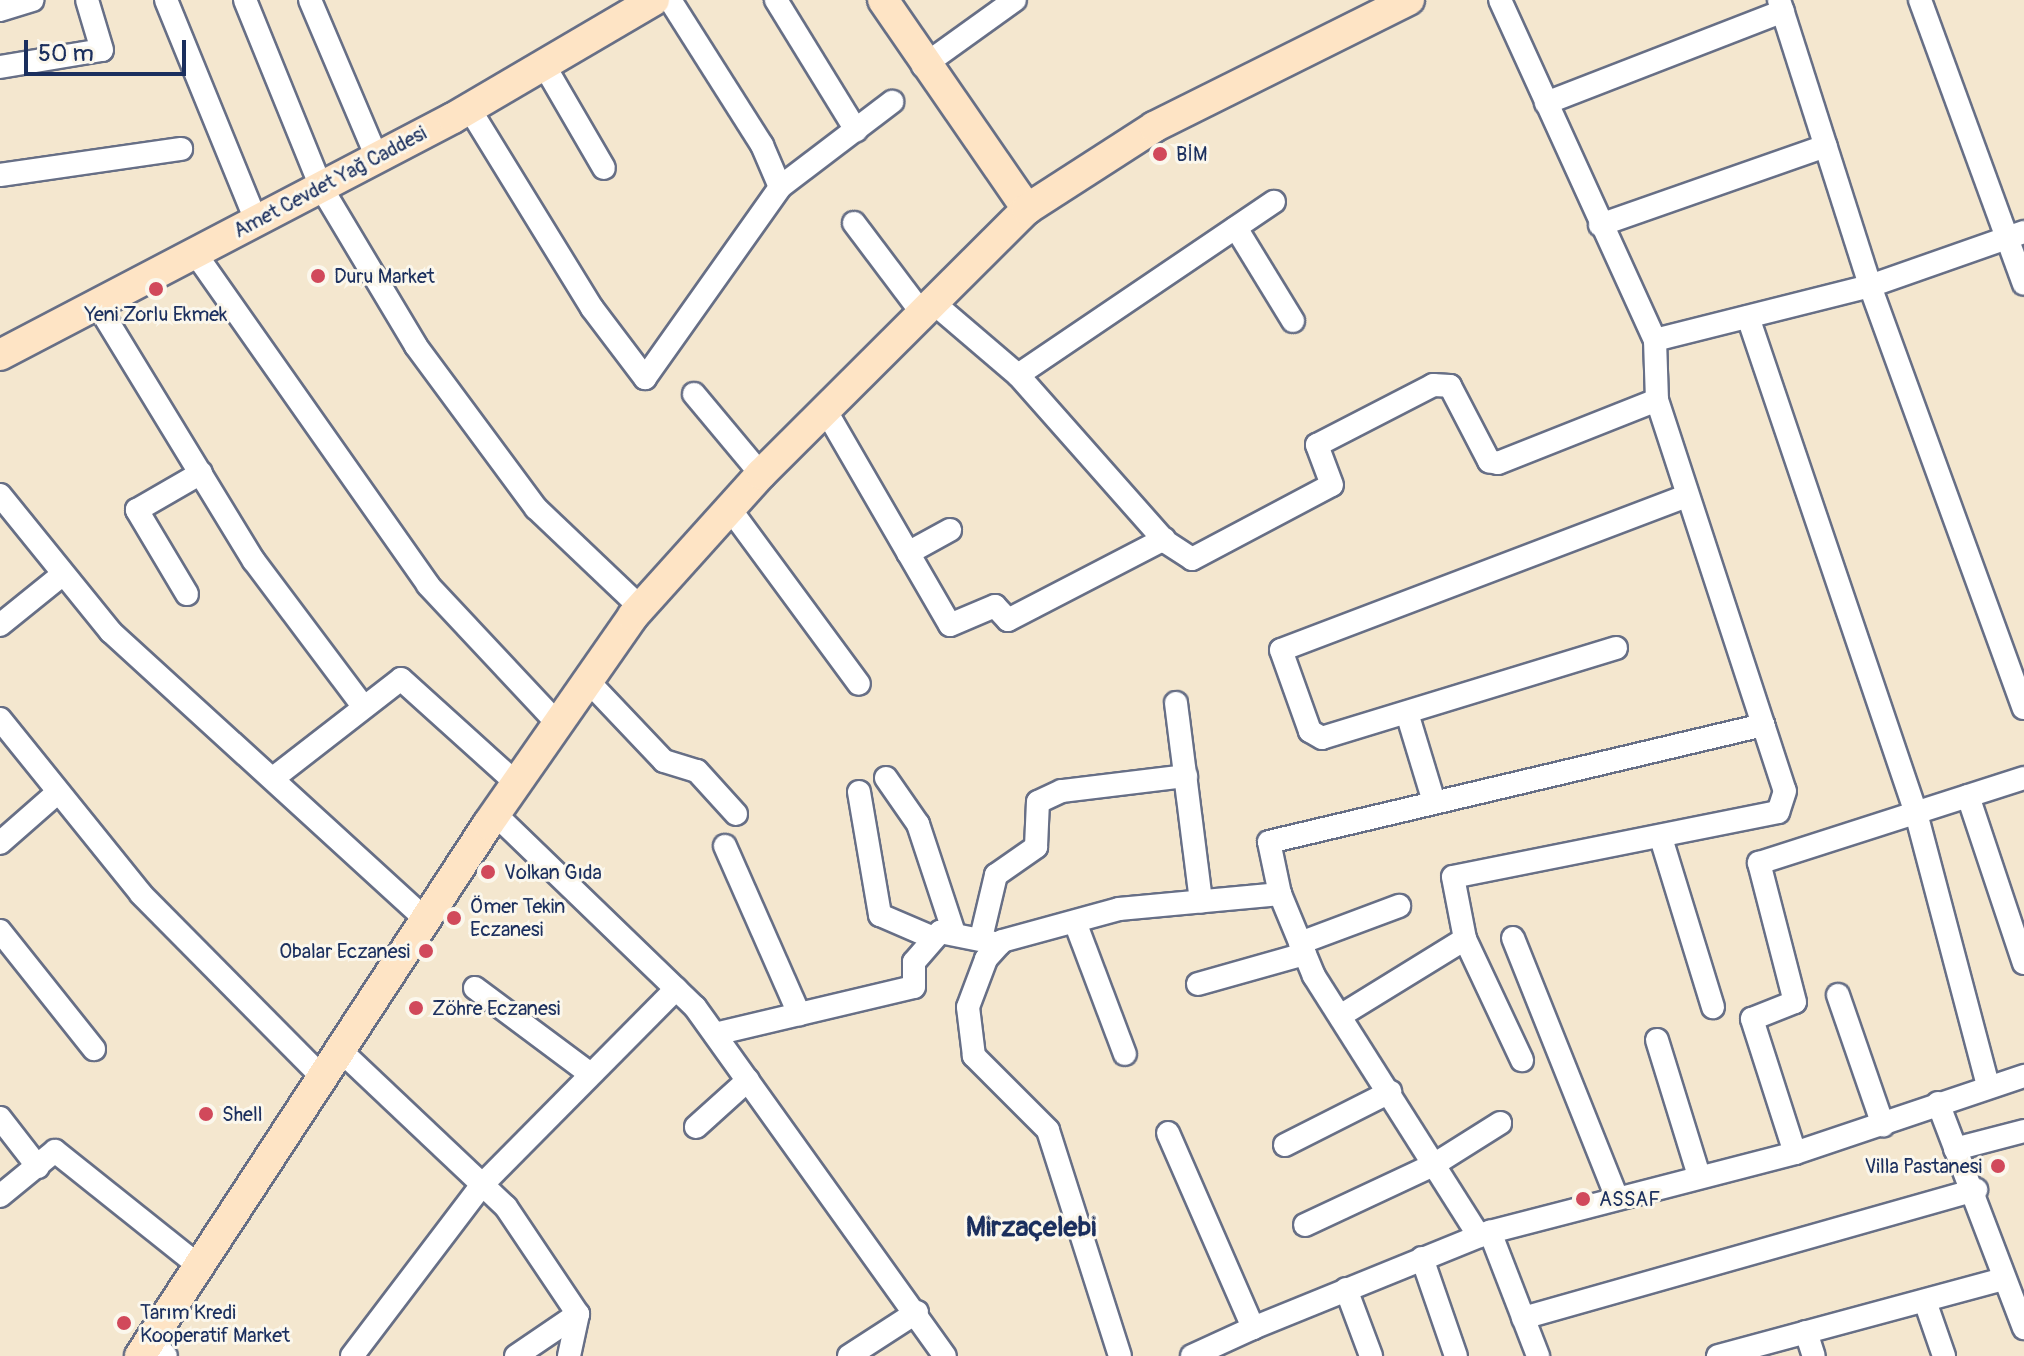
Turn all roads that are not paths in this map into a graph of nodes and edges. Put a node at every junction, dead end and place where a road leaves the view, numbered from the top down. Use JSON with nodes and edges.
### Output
{"nodes":[{"id":1,"x":33,"y":0,"type":"edge"},
{"id":2,"x":87,"y":0,"type":"edge"},
{"id":3,"x":166,"y":0,"type":"edge"},
{"id":4,"x":245,"y":0,"type":"edge"},
{"id":5,"x":310,"y":0,"type":"edge"},
{"id":6,"x":654,"y":0,"type":"edge"},
{"id":7,"x":670,"y":0,"type":"edge"},
{"id":8,"x":776,"y":0,"type":"edge"},
{"id":9,"x":883,"y":0,"type":"edge"},
{"id":10,"x":1015,"y":0,"type":"edge"},
{"id":11,"x":1409,"y":0,"type":"edge"},
{"id":12,"x":1500,"y":0,"type":"edge"},
{"id":13,"x":1920,"y":0,"type":"edge"},
{"id":14,"x":1781,"y":6,"type":"edge"},
{"id":15,"x":0,"y":10,"type":"edge"},
{"id":16,"x":544,"y":65,"type":"junction"},
{"id":17,"x":923,"y":66,"type":"junction"},
{"id":18,"x":0,"y":67,"type":"edge"},
{"id":19,"x":892,"y":102,"type":"dead end"},
{"id":20,"x":1546,"y":103,"type":"junction"},
{"id":21,"x":469,"y":108,"type":"junction"},
{"id":22,"x":856,"y":130,"type":"junction"},
{"id":23,"x":1826,"y":146,"type":"junction"},
{"id":24,"x":181,"y":149,"type":"dead end"},
{"id":25,"x":377,"y":158,"type":"junction"},
{"id":26,"x":604,"y":168,"type":"dead end"},
{"id":27,"x":0,"y":175,"type":"edge"},
{"id":28,"x":321,"y":187,"type":"junction"},
{"id":29,"x":780,"y":187,"type":"junction"},
{"id":30,"x":1274,"y":202,"type":"dead end"},
{"id":31,"x":1027,"y":209,"type":"junction"},
{"id":32,"x":256,"y":220,"type":"junction"},
{"id":33,"x":854,"y":223,"type":"dead end"},
{"id":34,"x":1600,"y":225,"type":"junction"},
{"id":35,"x":1236,"y":228,"type":"junction"},
{"id":36,"x":2015,"y":235,"type":"edge"},
{"id":37,"x":195,"y":253,"type":"junction"},
{"id":38,"x":2024,"y":284,"type":"edge"},
{"id":39,"x":1870,"y":286,"type":"junction"},
{"id":40,"x":97,"y":304,"type":"junction"},
{"id":41,"x":930,"y":311,"type":"junction"},
{"id":42,"x":1748,"y":317,"type":"junction"},
{"id":43,"x":1293,"y":321,"type":"dead end"},
{"id":44,"x":1655,"y":340,"type":"junction"},
{"id":45,"x":0,"y":355,"type":"edge"},
{"id":46,"x":1018,"y":375,"type":"junction"},
{"id":47,"x":694,"y":394,"type":"dead end"},
{"id":48,"x":1657,"y":400,"type":"junction"},
{"id":49,"x":826,"y":411,"type":"junction"},
{"id":50,"x":201,"y":473,"type":"junction"},
{"id":51,"x":761,"y":474,"type":"junction"},
{"id":52,"x":0,"y":495,"type":"edge"},
{"id":53,"x":1687,"y":496,"type":"junction"},
{"id":54,"x":730,"y":509,"type":"junction"},
{"id":55,"x":950,"y":530,"type":"dead end"},
{"id":56,"x":1164,"y":539,"type":"junction"},
{"id":57,"x":908,"y":553,"type":"junction"},
{"id":58,"x":62,"y":575,"type":"junction"},
{"id":59,"x":187,"y":594,"type":"dead end"},
{"id":60,"x":641,"y":608,"type":"junction"},
{"id":61,"x":0,"y":625,"type":"edge"},
{"id":62,"x":1616,"y":648,"type":"dead end"},
{"id":63,"x":588,"y":681,"type":"junction"},
{"id":64,"x":859,"y":684,"type":"dead end"},
{"id":65,"x":1176,"y":703,"type":"dead end"},
{"id":66,"x":362,"y":705,"type":"junction"},
{"id":67,"x":2024,"y":708,"type":"edge"},
{"id":68,"x":1407,"y":713,"type":"junction"},
{"id":69,"x":0,"y":719,"type":"edge"},
{"id":70,"x":558,"y":724,"type":"junction"},
{"id":71,"x":1763,"y":725,"type":"junction"},
{"id":72,"x":276,"y":776,"type":"junction"},
{"id":73,"x":1186,"y":776,"type":"junction"},
{"id":74,"x":886,"y":778,"type":"dead end"},
{"id":75,"x":2024,"y":778,"type":"edge"},
{"id":76,"x":516,"y":783,"type":"junction"},
{"id":77,"x":58,"y":792,"type":"junction"},
{"id":78,"x":859,"y":792,"type":"dead end"},
{"id":79,"x":1968,"y":796,"type":"junction"},
{"id":80,"x":1434,"y":802,"type":"junction"},
{"id":81,"x":1916,"y":813,"type":"junction"},
{"id":82,"x":495,"y":814,"type":"junction"},
{"id":83,"x":736,"y":814,"type":"dead end"},
{"id":84,"x":1661,"y":838,"type":"junction"},
{"id":85,"x":0,"y":843,"type":"edge"},
{"id":86,"x":725,"y":846,"type":"dead end"},
{"id":87,"x":1280,"y":894,"type":"junction"},
{"id":88,"x":1201,"y":901,"type":"junction"},
{"id":89,"x":1399,"y":906,"type":"dead end"},
{"id":90,"x":425,"y":919,"type":"junction"},
{"id":91,"x":1075,"y":922,"type":"junction"},
{"id":92,"x":953,"y":930,"type":"junction"},
{"id":93,"x":0,"y":931,"type":"edge"},
{"id":94,"x":931,"y":937,"type":"junction"},
{"id":95,"x":1513,"y":938,"type":"dead end"},
{"id":96,"x":1465,"y":939,"type":"junction"},
{"id":97,"x":990,"y":941,"type":"junction"},
{"id":98,"x":1303,"y":948,"type":"junction"},
{"id":99,"x":2024,"y":963,"type":"edge"},
{"id":100,"x":1198,"y":984,"type":"dead end"},
{"id":101,"x":475,"y":988,"type":"dead end"},
{"id":102,"x":676,"y":989,"type":"junction"},
{"id":103,"x":1838,"y":995,"type":"dead end"},
{"id":104,"x":1713,"y":1007,"type":"dead end"},
{"id":105,"x":799,"y":1014,"type":"junction"},
{"id":106,"x":1340,"y":1016,"type":"junction"},
{"id":107,"x":715,"y":1034,"type":"junction"},
{"id":108,"x":1657,"y":1040,"type":"dead end"},
{"id":109,"x":94,"y":1049,"type":"dead end"},
{"id":110,"x":340,"y":1050,"type":"junction"},
{"id":111,"x":1125,"y":1054,"type":"dead end"},
{"id":112,"x":1522,"y":1060,"type":"dead end"},
{"id":113,"x":589,"y":1073,"type":"junction"},
{"id":114,"x":2024,"y":1076,"type":"edge"},
{"id":115,"x":322,"y":1077,"type":"junction"},
{"id":116,"x":748,"y":1080,"type":"junction"},
{"id":117,"x":1988,"y":1086,"type":"junction"},
{"id":118,"x":1390,"y":1092,"type":"junction"},
{"id":119,"x":1938,"y":1103,"type":"junction"},
{"id":120,"x":0,"y":1118,"type":"edge"},
{"id":121,"x":1500,"y":1123,"type":"dead end"},
{"id":122,"x":1883,"y":1125,"type":"junction"},
{"id":123,"x":696,"y":1127,"type":"dead end"},
{"id":124,"x":2024,"y":1131,"type":"edge"},
{"id":125,"x":1168,"y":1133,"type":"dead end"},
{"id":126,"x":1285,"y":1145,"type":"dead end"},
{"id":127,"x":1955,"y":1149,"type":"junction"},
{"id":128,"x":1795,"y":1153,"type":"junction"},
{"id":129,"x":1435,"y":1164,"type":"junction"},
{"id":130,"x":38,"y":1167,"type":"junction"},
{"id":131,"x":1699,"y":1176,"type":"junction"},
{"id":132,"x":482,"y":1185,"type":"junction"},
{"id":133,"x":1976,"y":1190,"type":"junction"},
{"id":134,"x":0,"y":1196,"type":"edge"},
{"id":135,"x":1616,"y":1196,"type":"junction"},
{"id":136,"x":1305,"y":1225,"type":"dead end"},
{"id":137,"x":1485,"y":1234,"type":"junction"},
{"id":138,"x":1422,"y":1258,"type":"junction"},
{"id":139,"x":199,"y":1266,"type":"junction"},
{"id":140,"x":2004,"y":1279,"type":"junction"},
{"id":141,"x":1346,"y":1289,"type":"junction"},
{"id":142,"x":1926,"y":1304,"type":"junction"},
{"id":143,"x":917,"y":1312,"type":"junction"},
{"id":144,"x":578,"y":1314,"type":"junction"},
{"id":145,"x":1523,"y":1318,"type":"junction"},
{"id":146,"x":1253,"y":1328,"type":"junction"},
{"id":147,"x":2024,"y":1328,"type":"edge"},
{"id":148,"x":1806,"y":1332,"type":"junction"},
{"id":149,"x":152,"y":1350,"type":"edge"},
{"id":150,"x":352,"y":1356,"type":"edge"},
{"id":151,"x":516,"y":1356,"type":"edge"},
{"id":152,"x":569,"y":1356,"type":"edge"},
{"id":153,"x":849,"y":1356,"type":"edge"},
{"id":154,"x":945,"y":1356,"type":"edge"},
{"id":155,"x":1120,"y":1356,"type":"edge"},
{"id":156,"x":1192,"y":1356,"type":"edge"},
{"id":157,"x":1371,"y":1356,"type":"edge"},
{"id":158,"x":1456,"y":1356,"type":"edge"},
{"id":159,"x":1538,"y":1356,"type":"edge"},
{"id":160,"x":1718,"y":1356,"type":"edge"},
{"id":161,"x":1814,"y":1356,"type":"edge"},
{"id":162,"x":1944,"y":1356,"type":"edge"}],
"edges":[{"from":1,"to":15,"type":"street"},
{"from":2,"to":18,"type":"street"},
{"from":3,"to":32,"type":"street"},
{"from":4,"to":28,"type":"street"},
{"from":5,"to":25,"type":"street"},
{"from":6,"to":16,"type":"main road","name":"Amet Cevdet Yağ Caddesi"},
{"from":7,"to":29,"type":"street"},
{"from":8,"to":22,"type":"street"},
{"from":9,"to":17,"type":"main road"},
{"from":10,"to":17,"type":"street"},
{"from":11,"to":31,"type":"main road"},
{"from":12,"to":20,"type":"street"},
{"from":13,"to":36,"type":"street"},
{"from":14,"to":20,"type":"street"},
{"from":14,"to":23,"type":"street"},
{"from":16,"to":21,"type":"main road","name":"Amet Cevdet Yağ Caddesi"},
{"from":16,"to":26,"type":"street"},
{"from":17,"to":31,"type":"main road"},
{"from":19,"to":22,"type":"street"},
{"from":20,"to":34,"type":"street"},
{"from":21,"to":25,"type":"main road","name":"Amet Cevdet Yağ Caddesi"},
{"from":21,"to":29,"type":"street"},
{"from":22,"to":29,"type":"street"},
{"from":23,"to":34,"type":"street"},
{"from":23,"to":39,"type":"street"},
{"from":24,"to":27,"type":"street"},
{"from":25,"to":28,"type":"main road","name":"Amet Cevdet Yağ Caddesi"},
{"from":28,"to":32,"type":"main road","name":"Amet Cevdet Yağ Caddesi"},
{"from":28,"to":60,"type":"street"},
{"from":30,"to":35,"type":"street"},
{"from":31,"to":41,"type":"main road"},
{"from":32,"to":37,"type":"main road","name":"Amet Cevdet Yağ Caddesi"},
{"from":33,"to":41,"type":"street"},
{"from":34,"to":44,"type":"street"},
{"from":35,"to":43,"type":"street"},
{"from":35,"to":46,"type":"street"},
{"from":36,"to":38,"type":"street"},
{"from":36,"to":39,"type":"street"},
{"from":37,"to":40,"type":"main road","name":"Amet Cevdet Yağ Caddesi"},
{"from":37,"to":70,"type":"street"},
{"from":39,"to":42,"type":"street"},
{"from":39,"to":67,"type":"street"},
{"from":40,"to":45,"type":"main road","name":"Amet Cevdet Yağ Caddesi"},
{"from":40,"to":50,"type":"street"},
{"from":41,"to":46,"type":"street"},
{"from":41,"to":49,"type":"main road"},
{"from":42,"to":44,"type":"street"},
{"from":42,"to":81,"type":"street"},
{"from":44,"to":48,"type":"street"},
{"from":46,"to":56,"type":"street"},
{"from":47,"to":51,"type":"street"},
{"from":48,"to":53,"type":"street"},
{"from":48,"to":56,"type":"street"},
{"from":49,"to":51,"type":"main road"},
{"from":49,"to":57,"type":"street"},
{"from":50,"to":59,"type":"street"},
{"from":50,"to":66,"type":"street"},
{"from":51,"to":54,"type":"main road"},
{"from":52,"to":58,"type":"street"},
{"from":53,"to":68,"type":"street"},
{"from":53,"to":71,"type":"street"},
{"from":54,"to":60,"type":"main road"},
{"from":54,"to":64,"type":"street"},
{"from":55,"to":57,"type":"street"},
{"from":56,"to":57,"type":"street"},
{"from":58,"to":61,"type":"street"},
{"from":58,"to":72,"type":"street"},
{"from":60,"to":63,"type":"main road"},
{"from":62,"to":68,"type":"street"},
{"from":63,"to":70,"type":"main road"},
{"from":63,"to":83,"type":"street"},
{"from":65,"to":73,"type":"street"},
{"from":66,"to":72,"type":"street"},
{"from":66,"to":76,"type":"street"},
{"from":68,"to":80,"type":"street"},
{"from":69,"to":77,"type":"street"},
{"from":70,"to":76,"type":"main road"},
{"from":71,"to":80,"type":"street"},
{"from":71,"to":84,"type":"street"},
{"from":72,"to":90,"type":"street"},
{"from":73,"to":88,"type":"street"},
{"from":73,"to":97,"type":"street"},
{"from":74,"to":92,"type":"street"},
{"from":75,"to":79,"type":"street"},
{"from":76,"to":82,"type":"main road"},
{"from":77,"to":85,"type":"street"},
{"from":77,"to":115,"type":"street"},
{"from":78,"to":94,"type":"street"},
{"from":79,"to":81,"type":"street"},
{"from":79,"to":99,"type":"street"},
{"from":80,"to":87,"type":"street"},
{"from":81,"to":117,"type":"street"},
{"from":81,"to":128,"type":"street"},
{"from":82,"to":90,"type":"main road"},
{"from":82,"to":102,"type":"street"},
{"from":84,"to":96,"type":"street"},
{"from":84,"to":104,"type":"street"},
{"from":86,"to":105,"type":"street"},
{"from":87,"to":88,"type":"street"},
{"from":87,"to":98,"type":"street"},
{"from":88,"to":91,"type":"street"},
{"from":89,"to":98,"type":"street"},
{"from":90,"to":110,"type":"main road"},
{"from":91,"to":97,"type":"street"},
{"from":91,"to":111,"type":"street"},
{"from":92,"to":94,"type":"street"},
{"from":92,"to":97,"type":"street"},
{"from":93,"to":109,"type":"street"},
{"from":94,"to":105,"type":"street"},
{"from":95,"to":135,"type":"street"},
{"from":96,"to":106,"type":"street"},
{"from":96,"to":112,"type":"street"},
{"from":97,"to":155,"type":"street"},
{"from":98,"to":100,"type":"street"},
{"from":98,"to":106,"type":"street"},
{"from":101,"to":113,"type":"street"},
{"from":102,"to":107,"type":"street"},
{"from":102,"to":113,"type":"street"},
{"from":103,"to":122,"type":"street"},
{"from":105,"to":107,"type":"street"},
{"from":106,"to":118,"type":"street"},
{"from":107,"to":116,"type":"street"},
{"from":108,"to":131,"type":"street"},
{"from":110,"to":115,"type":"main road"},
{"from":110,"to":132,"type":"street"},
{"from":113,"to":132,"type":"street"},
{"from":114,"to":117,"type":"street"},
{"from":115,"to":139,"type":"main road"},
{"from":116,"to":123,"type":"street"},
{"from":116,"to":143,"type":"street"},
{"from":117,"to":119,"type":"street"},
{"from":118,"to":126,"type":"street"},
{"from":118,"to":129,"type":"street"},
{"from":119,"to":122,"type":"street"},
{"from":119,"to":127,"type":"street"},
{"from":120,"to":130,"type":"street"},
{"from":121,"to":129,"type":"street"},
{"from":122,"to":128,"type":"street"},
{"from":124,"to":127,"type":"street"},
{"from":125,"to":146,"type":"street"},
{"from":127,"to":133,"type":"street"},
{"from":128,"to":131,"type":"street"},
{"from":129,"to":136,"type":"street"},
{"from":129,"to":137,"type":"street"},
{"from":130,"to":134,"type":"street"},
{"from":130,"to":139,"type":"street"},
{"from":131,"to":135,"type":"street"},
{"from":132,"to":144,"type":"street"},
{"from":132,"to":150,"type":"street"},
{"from":133,"to":140,"type":"street"},
{"from":133,"to":145,"type":"street"},
{"from":135,"to":137,"type":"street"},
{"from":137,"to":138,"type":"street"},
{"from":137,"to":145,"type":"street"},
{"from":138,"to":141,"type":"street"},
{"from":138,"to":158,"type":"street"},
{"from":139,"to":149,"type":"main road"},
{"from":140,"to":142,"type":"street"},
{"from":140,"to":147,"type":"street"},
{"from":141,"to":146,"type":"street"},
{"from":141,"to":157,"type":"street"},
{"from":142,"to":148,"type":"street"},
{"from":142,"to":162,"type":"street"},
{"from":143,"to":153,"type":"street"},
{"from":143,"to":154,"type":"street"},
{"from":144,"to":151,"type":"street"},
{"from":144,"to":152,"type":"street"},
{"from":145,"to":159,"type":"street"},
{"from":146,"to":156,"type":"street"},
{"from":148,"to":160,"type":"street"},
{"from":148,"to":161,"type":"street"}]}
